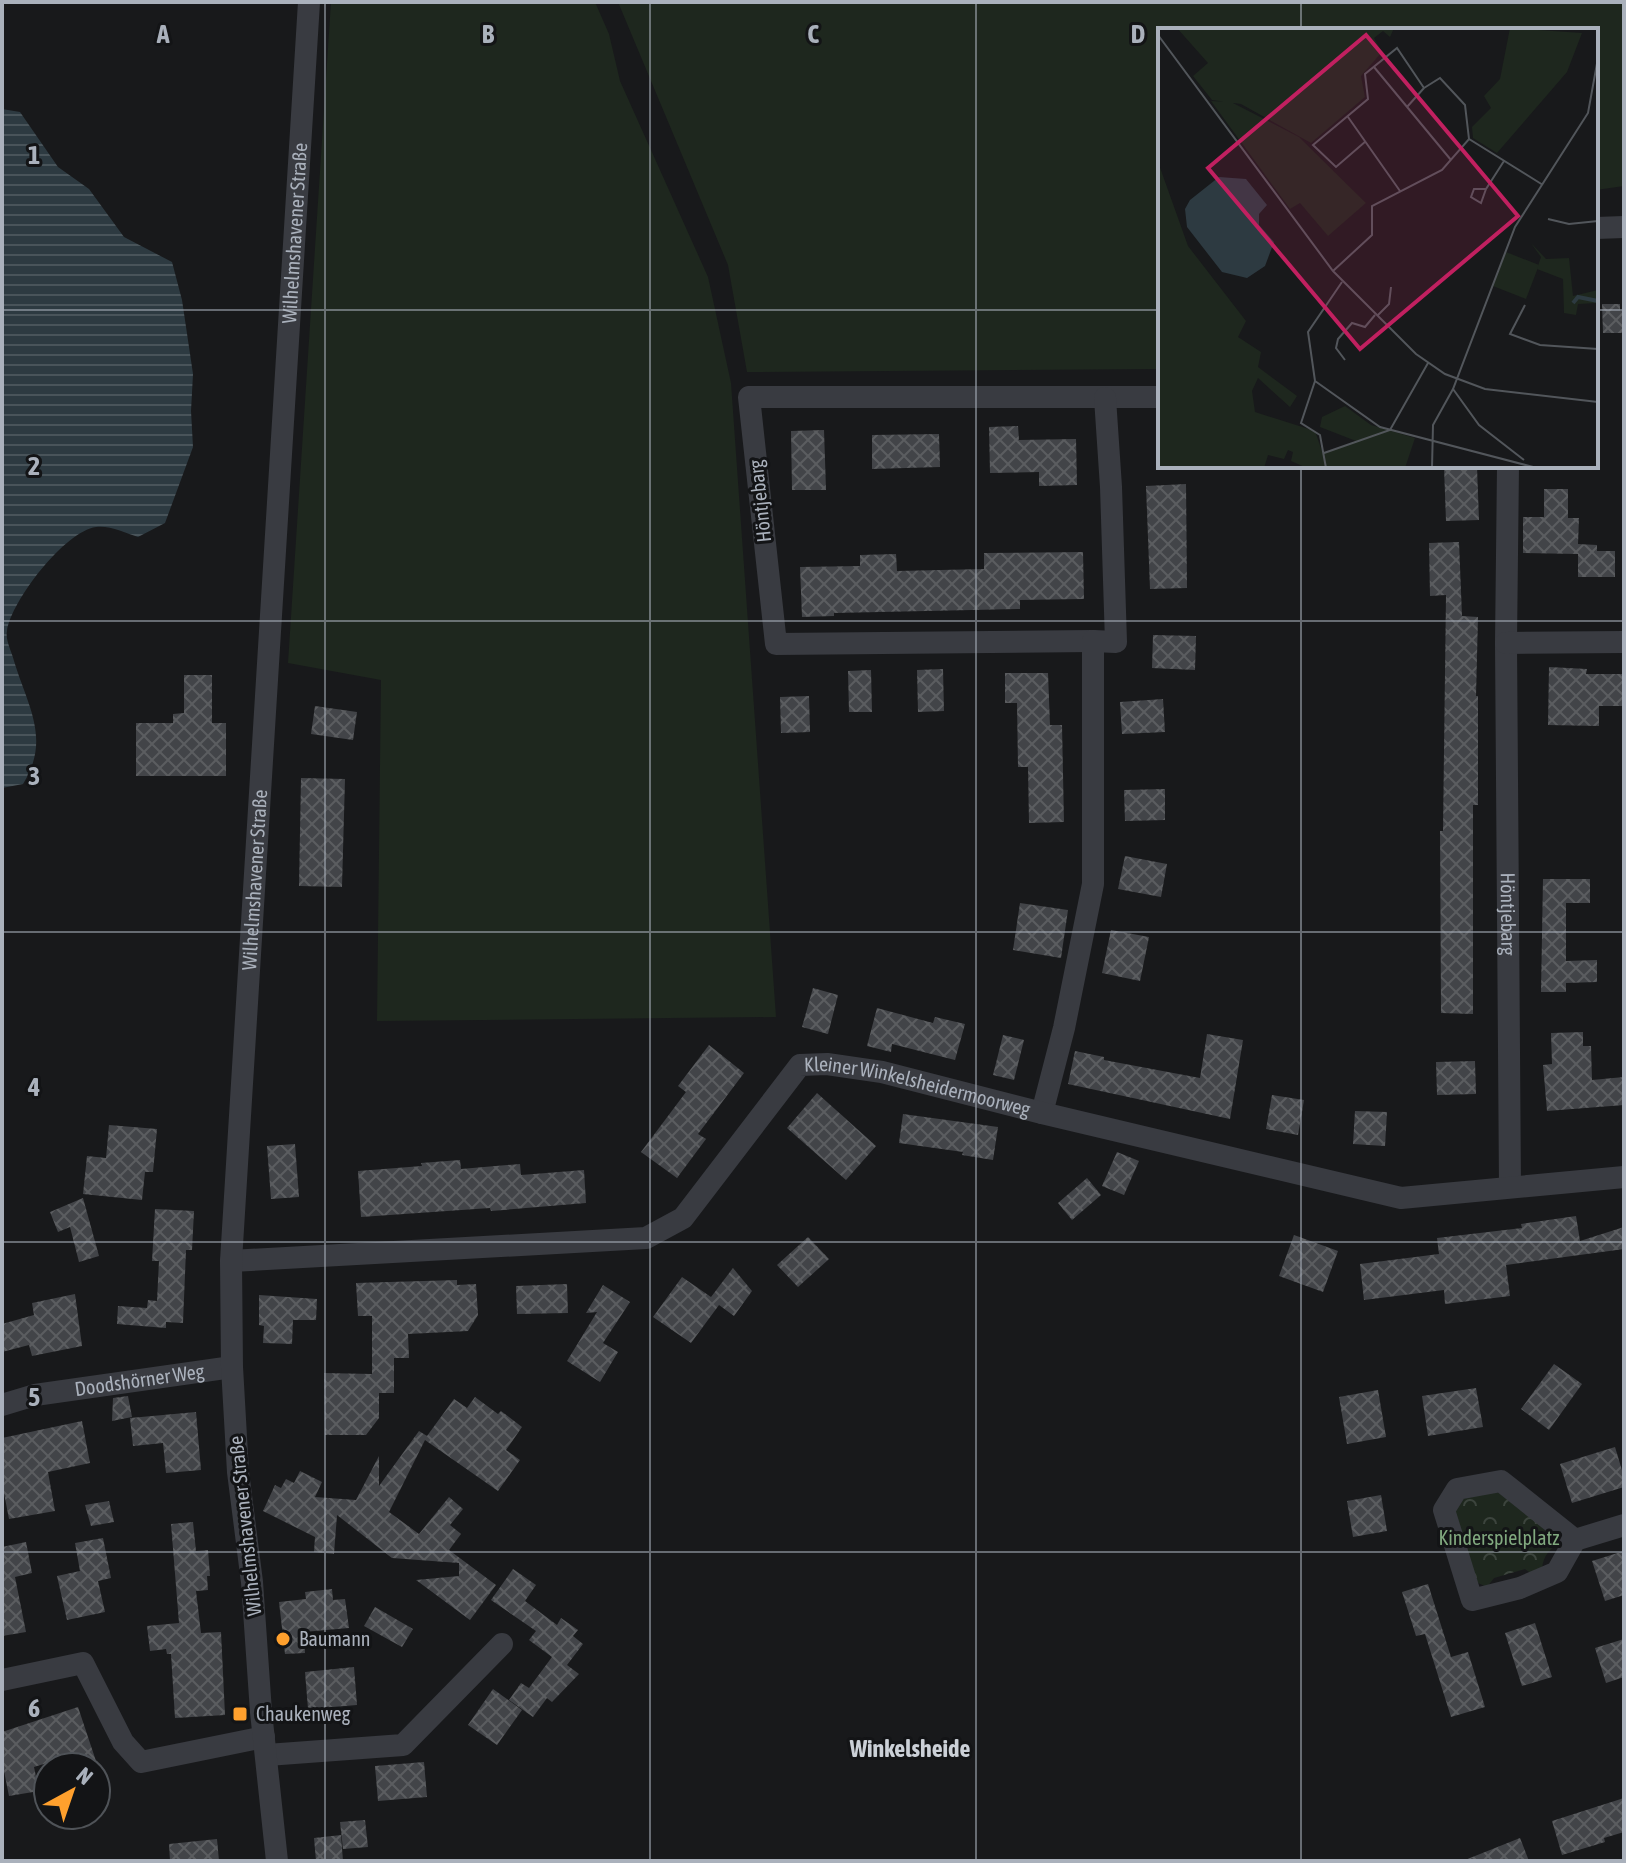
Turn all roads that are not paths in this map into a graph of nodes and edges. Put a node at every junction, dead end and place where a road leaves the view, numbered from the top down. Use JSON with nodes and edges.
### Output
{"nodes":[{"id":1,"x":309,"y":2,"type":"edge"},
{"id":2,"x":1624,"y":227,"type":"edge"},
{"id":3,"x":1598,"y":228,"type":"edge"},
{"id":4,"x":1158,"y":397,"type":"edge"},
{"id":5,"x":1105,"y":398,"type":"junction"},
{"id":6,"x":1508,"y":468,"type":"edge"},
{"id":7,"x":1093,"y":641,"type":"junction"},
{"id":8,"x":1624,"y":642,"type":"edge"},
{"id":9,"x":1506,"y":643,"type":"junction"},
{"id":10,"x":1042,"y":1113,"type":"junction"},
{"id":11,"x":1624,"y":1177,"type":"edge"},
{"id":12,"x":1510,"y":1187,"type":"junction"},
{"id":13,"x":231,"y":1261,"type":"junction"},
{"id":14,"x":232,"y":1367,"type":"junction"},
{"id":15,"x":2,"y":1405,"type":"edge"},
{"id":16,"x":1624,"y":1525,"type":"edge"},
{"id":17,"x":1575,"y":1540,"type":"junction"},
{"id":18,"x":502,"y":1644,"type":"dead end"},
{"id":19,"x":2,"y":1680,"type":"edge"},
{"id":20,"x":266,"y":1746,"type":"junction"},
{"id":21,"x":277,"y":1861,"type":"edge"}],
"edges":[{"from":1,"to":13,"type":"street","name":"Wilhelmshavener Straße"},
{"from":2,"to":3,"type":"street"},
{"from":4,"to":5,"type":"street","name":"Höntjebarg"},
{"from":5,"to":7,"type":"street"},
{"from":5,"to":7,"type":"street","name":"Höntjebarg"},
{"from":6,"to":9,"type":"street","name":"Höntjebarg"},
{"from":7,"to":10,"type":"street"},
{"from":8,"to":9,"type":"street"},
{"from":9,"to":12,"type":"street","name":"Höntjebarg"},
{"from":10,"to":12,"type":"street","name":"Kleiner Winkelsheidermoorweg"},
{"from":10,"to":13,"type":"street","name":"Kleiner Winkelsheidermoorweg"},
{"from":11,"to":12,"type":"street","name":"Kleiner Winkelsheidermoorweg"},
{"from":13,"to":14,"type":"street","name":"Wilhelmshavener Straße"},
{"from":14,"to":15,"type":"street","name":"Doodshörner Weg"},
{"from":14,"to":20,"type":"street","name":"Wilhelmshavener Straße"},
{"from":16,"to":17,"type":"street"},
{"from":17,"to":17,"type":"street"},
{"from":18,"to":20,"type":"street"},
{"from":19,"to":20,"type":"street"},
{"from":20,"to":21,"type":"street","name":"Wilhelmshavener Straße"}]}
